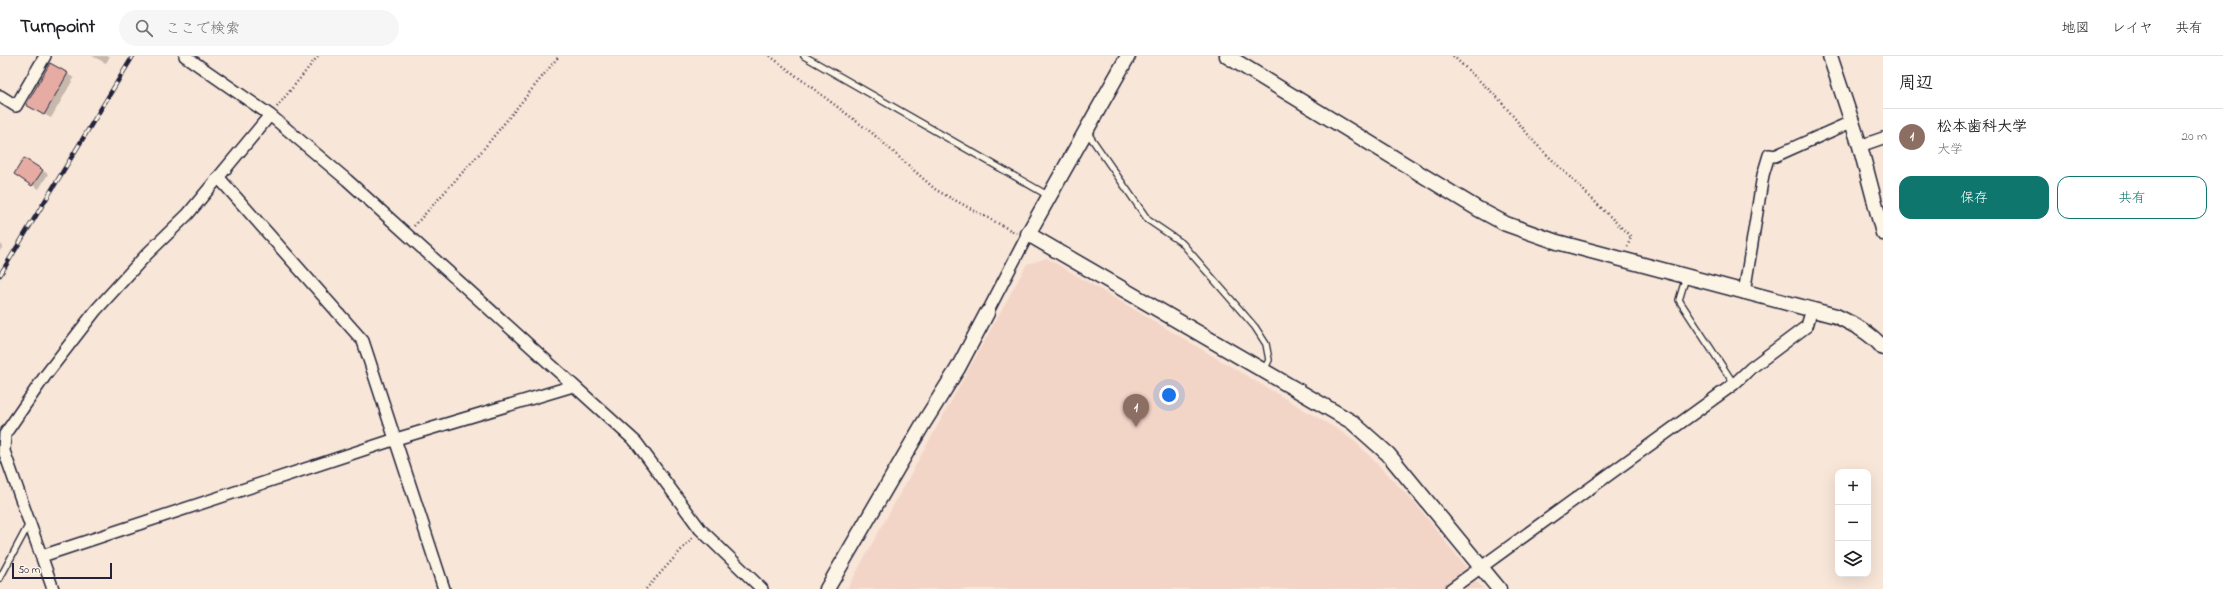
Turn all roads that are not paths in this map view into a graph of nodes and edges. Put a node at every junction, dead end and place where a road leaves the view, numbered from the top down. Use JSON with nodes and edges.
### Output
{"nodes":[{"id":1,"x":45,"y":56,"type":"edge"},
{"id":2,"x":185,"y":56,"type":"edge"},
{"id":3,"x":804,"y":56,"type":"edge"},
{"id":4,"x":1128,"y":56,"type":"edge"},
{"id":5,"x":1227,"y":56,"type":"edge"},
{"id":6,"x":1830,"y":56,"type":"edge"},
{"id":7,"x":0,"y":96,"type":"edge"},
{"id":8,"x":270,"y":115,"type":"junction"},
{"id":9,"x":1851,"y":122,"type":"junction"},
{"id":10,"x":1085,"y":130,"type":"junction"},
{"id":11,"x":1883,"y":138,"type":"edge"},
{"id":12,"x":1860,"y":146,"type":"junction"},
{"id":13,"x":219,"y":178,"type":"junction"},
{"id":14,"x":1049,"y":196,"type":"junction"},
{"id":15,"x":1883,"y":233,"type":"edge"},
{"id":16,"x":1028,"y":234,"type":"junction"},
{"id":17,"x":1686,"y":278,"type":"junction"},
{"id":18,"x":1744,"y":293,"type":"junction"},
{"id":19,"x":1812,"y":309,"type":"junction"},
{"id":20,"x":987,"y":314,"type":"joint"},
{"id":21,"x":1881,"y":340,"type":"edge"},
{"id":22,"x":1263,"y":371,"type":"junction"},
{"id":23,"x":1734,"y":384,"type":"junction"},
{"id":24,"x":573,"y":386,"type":"junction"},
{"id":25,"x":396,"y":439,"type":"junction"},
{"id":26,"x":30,"y":521,"type":"junction"},
{"id":27,"x":42,"y":556,"type":"junction"},
{"id":28,"x":1482,"y":567,"type":"junction"},
{"id":29,"x":0,"y":578,"type":"edge"},
{"id":30,"x":53,"y":589,"type":"edge"},
{"id":31,"x":444,"y":589,"type":"edge"},
{"id":32,"x":762,"y":589,"type":"edge"},
{"id":33,"x":827,"y":589,"type":"edge"},
{"id":34,"x":1451,"y":589,"type":"edge"},
{"id":35,"x":1499,"y":589,"type":"edge"}],
"edges":[{"from":1,"to":7,"type":"street"},
{"from":2,"to":8,"type":"street"},
{"from":3,"to":14,"type":"lane"},
{"from":4,"to":10,"type":"street"},
{"from":5,"to":17,"type":"street"},
{"from":6,"to":9,"type":"street"},
{"from":8,"to":13,"type":"street"},
{"from":8,"to":24,"type":"street"},
{"from":9,"to":12,"type":"street"},
{"from":9,"to":18,"type":"street"},
{"from":10,"to":14,"type":"street"},
{"from":10,"to":22,"type":"lane"},
{"from":11,"to":12,"type":"street"},
{"from":12,"to":15,"type":"street"},
{"from":13,"to":25,"type":"street"},
{"from":13,"to":26,"type":"street"},
{"from":14,"to":16,"type":"street"},
{"from":16,"to":20,"type":"street"},
{"from":16,"to":22,"type":"street"},
{"from":17,"to":18,"type":"street"},
{"from":17,"to":23,"type":"lane"},
{"from":18,"to":19,"type":"street"},
{"from":19,"to":21,"type":"street"},
{"from":19,"to":23,"type":"street"},
{"from":20,"to":33,"type":"street"},
{"from":22,"to":28,"type":"street"},
{"from":23,"to":28,"type":"street"},
{"from":24,"to":25,"type":"street"},
{"from":24,"to":32,"type":"street"},
{"from":25,"to":27,"type":"street"},
{"from":25,"to":31,"type":"street"},
{"from":26,"to":27,"type":"street"},
{"from":26,"to":29,"type":"lane"},
{"from":27,"to":30,"type":"street"},
{"from":28,"to":34,"type":"street"},
{"from":28,"to":35,"type":"street"}]}
